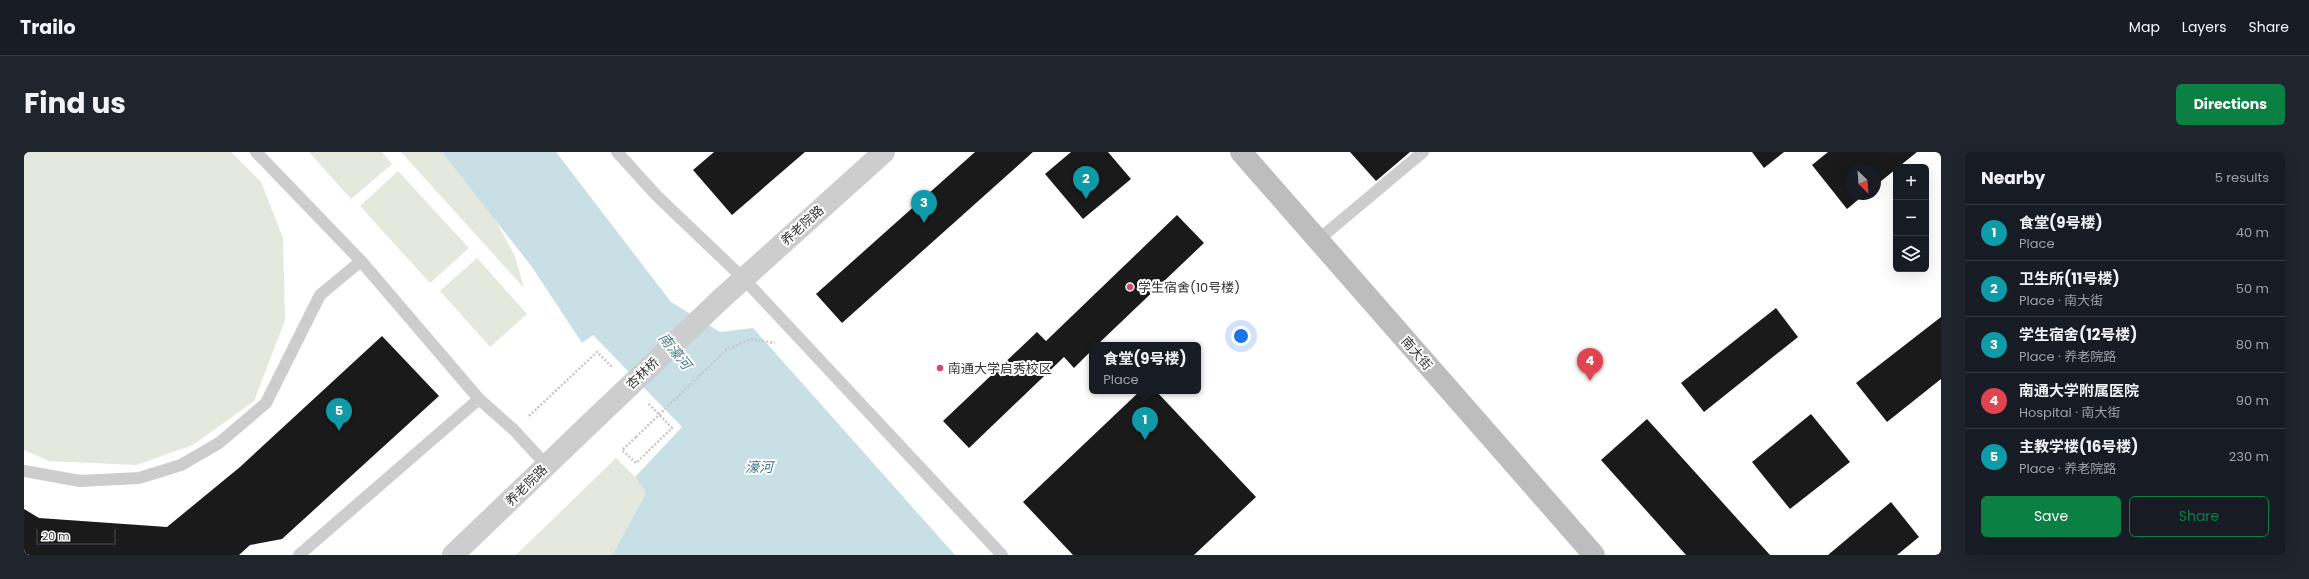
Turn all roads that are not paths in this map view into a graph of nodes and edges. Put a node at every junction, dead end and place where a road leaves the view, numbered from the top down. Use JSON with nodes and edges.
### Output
{"nodes":[{"id":1,"x":256,"y":152,"type":"edge"},
{"id":2,"x":617,"y":152,"type":"edge"},
{"id":3,"x":884,"y":152,"type":"edge"},
{"id":4,"x":1241,"y":152,"type":"edge"},
{"id":5,"x":1423,"y":152,"type":"edge"},
{"id":6,"x":1318,"y":240,"type":"junction"},
{"id":7,"x":361,"y":261,"type":"junction"},
{"id":8,"x":744,"y":279,"type":"junction"},
{"id":9,"x":721,"y":299,"type":"joint"},
{"id":10,"x":479,"y":399,"type":"junction"},
{"id":11,"x":599,"y":414,"type":"joint"},
{"id":12,"x":547,"y":466,"type":"junction"},
{"id":13,"x":24,"y":471,"type":"edge"},
{"id":14,"x":299,"y":555,"type":"edge"},
{"id":15,"x":453,"y":555,"type":"edge"},
{"id":16,"x":1002,"y":555,"type":"edge"},
{"id":17,"x":1594,"y":555,"type":"edge"}],
"edges":[{"from":1,"to":7,"type":"lane"},
{"from":2,"to":8,"type":"lane"},
{"from":3,"to":8,"type":"street","name":"养老院路"},
{"from":4,"to":6,"type":"main road","name":"南大街"},
{"from":5,"to":6,"type":"lane"},
{"from":6,"to":17,"type":"main road","name":"南大街"},
{"from":7,"to":10,"type":"lane"},
{"from":7,"to":13,"type":"lane"},
{"from":8,"to":9,"type":"street","name":"养老院路"},
{"from":8,"to":16,"type":"lane"},
{"from":9,"to":11,"type":"street","name":"杏林桥","bridge":true},
{"from":10,"to":12,"type":"lane"},
{"from":10,"to":14,"type":"lane"},
{"from":11,"to":12,"type":"street","name":"养老院路"},
{"from":12,"to":15,"type":"street","name":"养老院路"}]}
